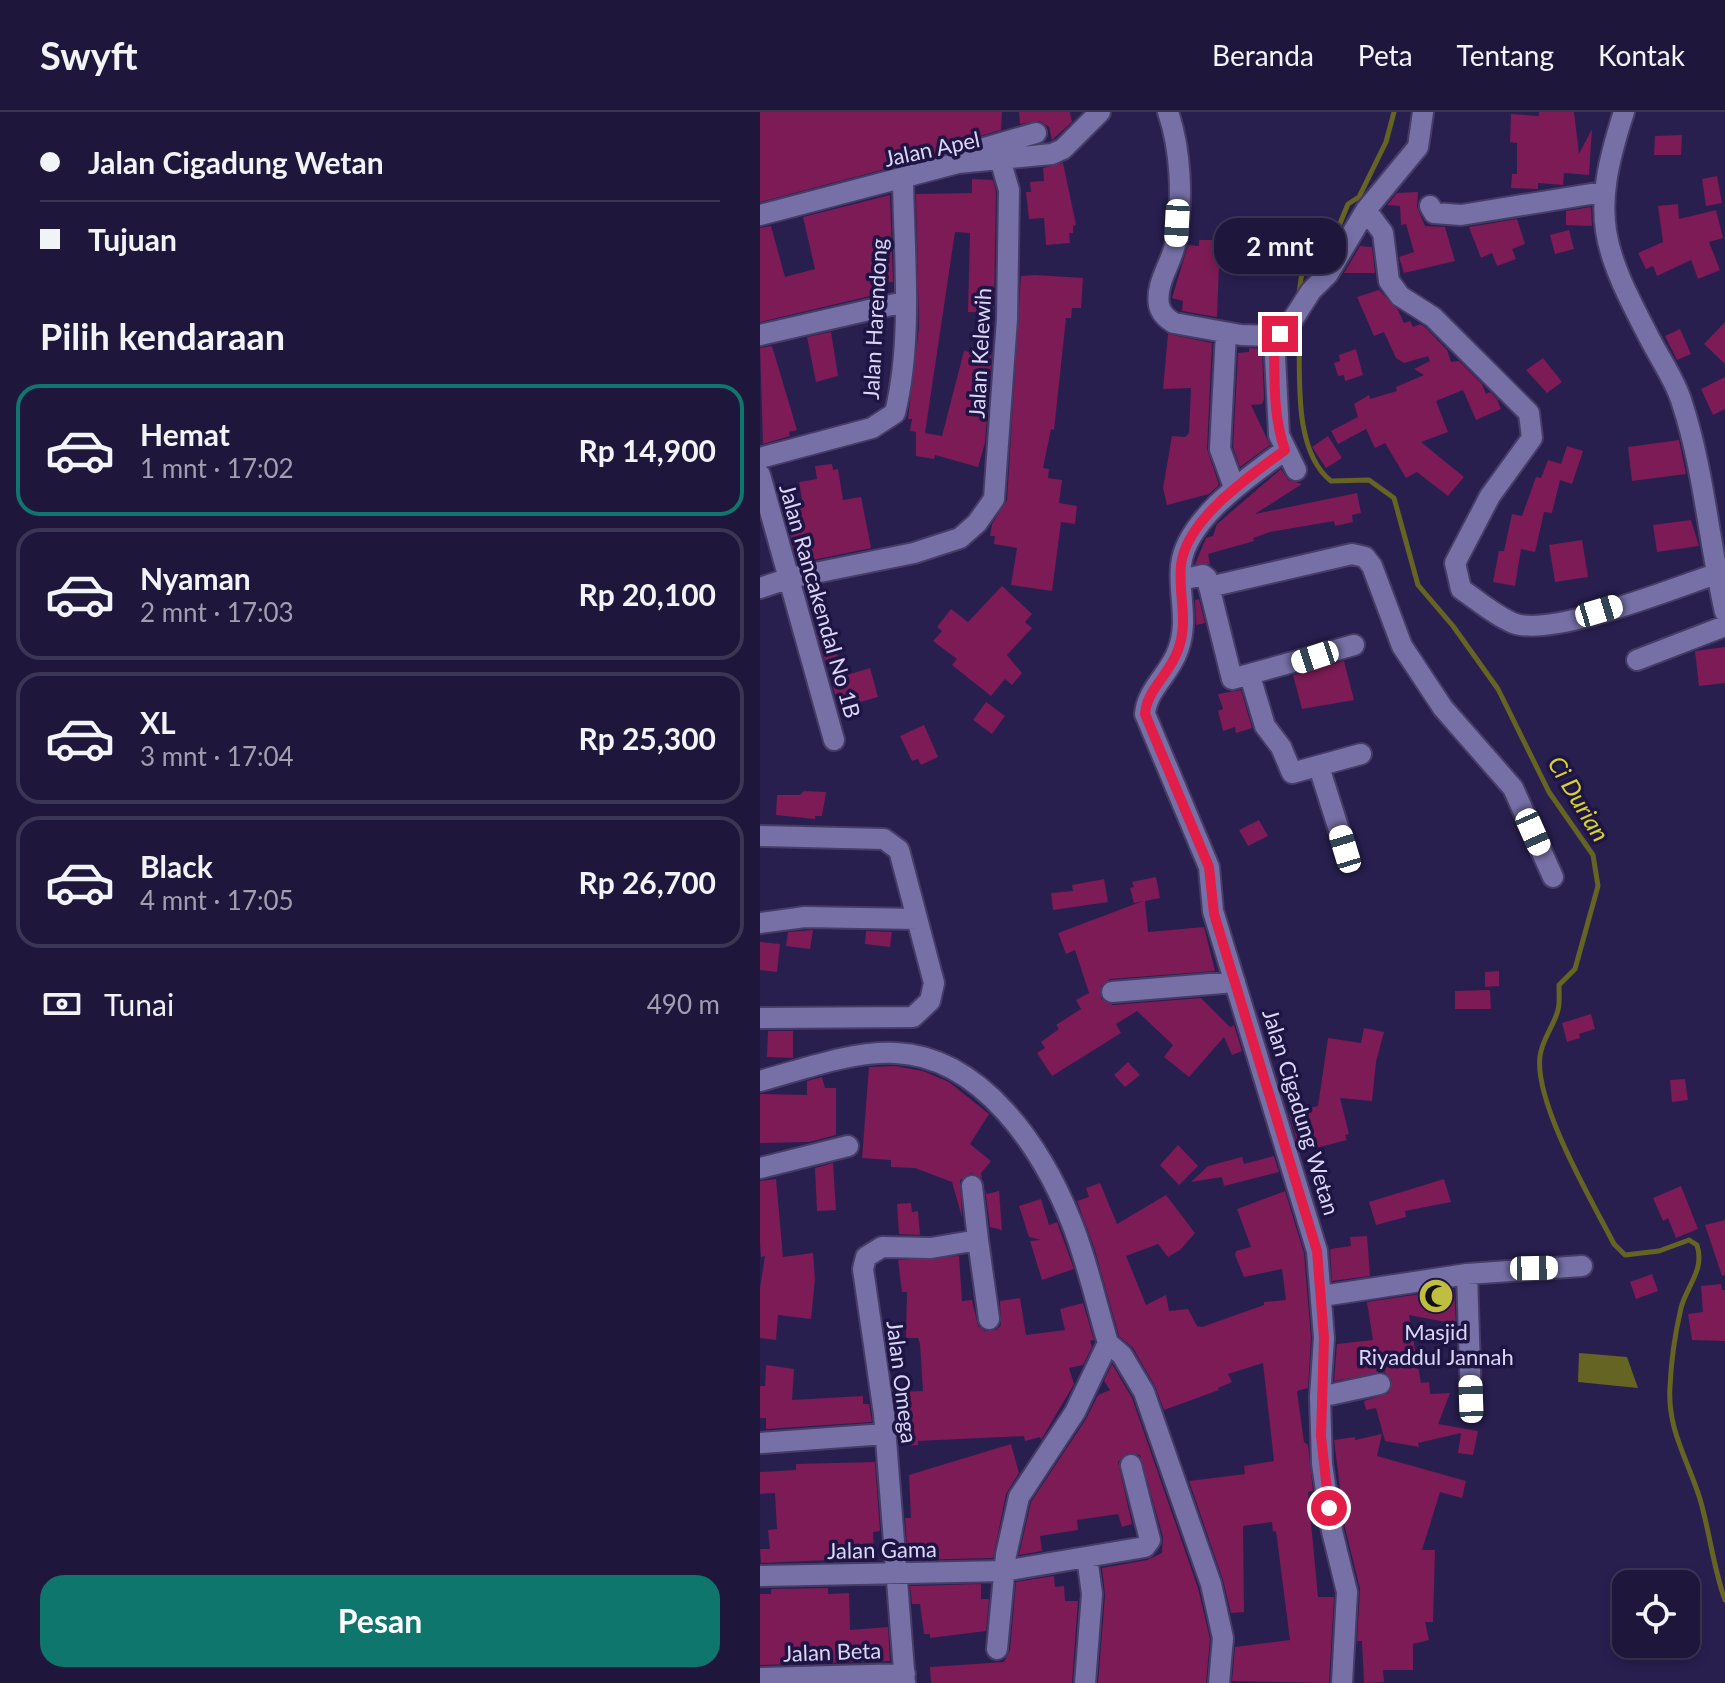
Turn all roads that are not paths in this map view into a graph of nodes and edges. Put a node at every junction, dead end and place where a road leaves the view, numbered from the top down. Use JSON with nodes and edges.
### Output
{"nodes":[{"id":1,"x":1100,"y":112,"type":"edge"},
{"id":2,"x":1168,"y":112,"type":"edge"},
{"id":3,"x":1423,"y":112,"type":"edge"},
{"id":4,"x":1624,"y":112,"type":"edge"},
{"id":5,"x":1036,"y":133,"type":"dead end"},
{"id":6,"x":1000,"y":159,"type":"junction"},
{"id":7,"x":958,"y":163,"type":"junction"},
{"id":8,"x":903,"y":180,"type":"junction"},
{"id":9,"x":1603,"y":192,"type":"junction"},
{"id":10,"x":1430,"y":206,"type":"dead end"},
{"id":11,"x":1366,"y":210,"type":"junction"},
{"id":12,"x":760,"y":215,"type":"edge"},
{"id":13,"x":904,"y":302,"type":"junction"},
{"id":14,"x":1226,"y":333,"type":"junction"},
{"id":15,"x":760,"y":335,"type":"edge"},
{"id":16,"x":1277,"y":335,"type":"junction"},
{"id":17,"x":1285,"y":450,"type":"junction"},
{"id":18,"x":760,"y":458,"type":"edge"},
{"id":19,"x":1296,"y":470,"type":"dead end"},
{"id":20,"x":760,"y":475,"type":"edge"},
{"id":21,"x":1234,"y":487,"type":"junction"},
{"id":22,"x":1716,"y":574,"type":"junction"},
{"id":23,"x":790,"y":578,"type":"junction"},
{"id":24,"x":1181,"y":580,"type":"junction"},
{"id":25,"x":1209,"y":587,"type":"junction"},
{"id":26,"x":760,"y":588,"type":"edge"},
{"id":27,"x":1725,"y":612,"type":"edge"},
{"id":28,"x":1725,"y":626,"type":"edge"},
{"id":29,"x":1354,"y":645,"type":"dead end"},
{"id":30,"x":1637,"y":660,"type":"dead end"},
{"id":31,"x":1250,"y":676,"type":"junction"},
{"id":32,"x":834,"y":740,"type":"dead end"},
{"id":33,"x":1361,"y":754,"type":"dead end"},
{"id":34,"x":1319,"y":767,"type":"junction"},
{"id":35,"x":760,"y":836,"type":"edge"},
{"id":36,"x":1345,"y":849,"type":"dead end"},
{"id":37,"x":1553,"y":877,"type":"dead end"},
{"id":38,"x":917,"y":919,"type":"junction"},
{"id":39,"x":760,"y":923,"type":"edge"},
{"id":40,"x":1235,"y":982,"type":"junction"},
{"id":41,"x":1112,"y":992,"type":"dead end"},
{"id":42,"x":760,"y":1018,"type":"edge"},
{"id":43,"x":760,"y":1081,"type":"edge"},
{"id":44,"x":848,"y":1146,"type":"dead end"},
{"id":45,"x":760,"y":1168,"type":"edge"},
{"id":46,"x":972,"y":1186,"type":"dead end"},
{"id":47,"x":978,"y":1240,"type":"junction"},
{"id":48,"x":1582,"y":1266,"type":"dead end"},
{"id":49,"x":1467,"y":1274,"type":"junction"},
{"id":50,"x":1322,"y":1296,"type":"junction"},
{"id":51,"x":989,"y":1319,"type":"dead end"},
{"id":52,"x":1108,"y":1343,"type":"junction"},
{"id":53,"x":1380,"y":1384,"type":"dead end"},
{"id":54,"x":1320,"y":1397,"type":"junction"},
{"id":55,"x":1471,"y":1399,"type":"dead end"},
{"id":56,"x":885,"y":1434,"type":"junction"},
{"id":57,"x":760,"y":1443,"type":"edge"},
{"id":58,"x":1131,"y":1465,"type":"dead end"},
{"id":59,"x":1087,"y":1557,"type":"junction"},
{"id":60,"x":1004,"y":1571,"type":"junction"},
{"id":61,"x":898,"y":1574,"type":"junction"},
{"id":62,"x":760,"y":1576,"type":"edge"},
{"id":63,"x":997,"y":1649,"type":"dead end"},
{"id":64,"x":760,"y":1678,"type":"edge"},
{"id":65,"x":905,"y":1678,"type":"edge"},
{"id":66,"x":1085,"y":1683,"type":"edge"},
{"id":67,"x":1219,"y":1683,"type":"edge"},
{"id":68,"x":1342,"y":1683,"type":"edge"}],
"edges":[{"from":1,"to":6,"type":"street","name":"Jalan Apel"},
{"from":2,"to":14,"type":"street"},
{"from":3,"to":11,"type":"street"},
{"from":4,"to":9,"type":"street"},
{"from":5,"to":7,"type":"street"},
{"from":6,"to":7,"type":"street","name":"Jalan Apel"},
{"from":6,"to":23,"type":"street","name":"Jalan Kelewih"},
{"from":7,"to":8,"type":"street","name":"Jalan Apel"},
{"from":8,"to":12,"type":"street","name":"Jalan Apel"},
{"from":8,"to":13,"type":"street","name":"Jalan Harendong"},
{"from":9,"to":10,"type":"street"},
{"from":9,"to":22,"type":"street"},
{"from":11,"to":16,"type":"street"},
{"from":11,"to":22,"type":"street"},
{"from":13,"to":15,"type":"street"},
{"from":13,"to":18,"type":"street","name":"Jalan Harendong"},
{"from":14,"to":16,"type":"street"},
{"from":14,"to":21,"type":"street"},
{"from":16,"to":17,"type":"street"},
{"from":17,"to":19,"type":"street"},
{"from":17,"to":21,"type":"street","name":"Jalan Cigadung Wetan"},
{"from":20,"to":23,"type":"street","name":"Jalan Rancakendal No 1B"},
{"from":21,"to":24,"type":"street","name":"Jalan Cigadung Wetan"},
{"from":22,"to":27,"type":"street"},
{"from":23,"to":26,"type":"street"},
{"from":23,"to":32,"type":"street","name":"Jalan Rancakendal No 1B"},
{"from":24,"to":25,"type":"street"},
{"from":24,"to":40,"type":"street","name":"Jalan Cigadung Wetan"},
{"from":25,"to":31,"type":"street"},
{"from":25,"to":37,"type":"street"},
{"from":28,"to":30,"type":"street"},
{"from":29,"to":31,"type":"street"},
{"from":31,"to":34,"type":"street"},
{"from":33,"to":34,"type":"street"},
{"from":34,"to":36,"type":"street"},
{"from":35,"to":38,"type":"street"},
{"from":38,"to":39,"type":"street"},
{"from":38,"to":42,"type":"street"},
{"from":40,"to":41,"type":"street"},
{"from":40,"to":50,"type":"street","name":"Jalan Cigadung Wetan"},
{"from":43,"to":52,"type":"street"},
{"from":44,"to":45,"type":"street"},
{"from":46,"to":47,"type":"street"},
{"from":47,"to":51,"type":"street"},
{"from":47,"to":56,"type":"street","name":"Jalan Omega"},
{"from":48,"to":49,"type":"street"},
{"from":49,"to":50,"type":"street"},
{"from":49,"to":55,"type":"street"},
{"from":50,"to":54,"type":"street","name":"Jalan Cigadung Wetan"},
{"from":52,"to":60,"type":"street"},
{"from":52,"to":67,"type":"street"},
{"from":53,"to":54,"type":"street"},
{"from":54,"to":68,"type":"street","name":"Jalan Cigadung Wetan"},
{"from":56,"to":57,"type":"street"},
{"from":56,"to":61,"type":"street","name":"Jalan Omega"},
{"from":58,"to":59,"type":"street","name":"Jalan Gama"},
{"from":59,"to":60,"type":"street","name":"Jalan Gama"},
{"from":59,"to":66,"type":"street"},
{"from":60,"to":61,"type":"street","name":"Jalan Gama"},
{"from":60,"to":63,"type":"street"},
{"from":61,"to":62,"type":"street","name":"Jalan Gama"},
{"from":61,"to":65,"type":"street","name":"Jalan Omega"},
{"from":64,"to":65,"type":"street","name":"Jalan Beta"}]}
